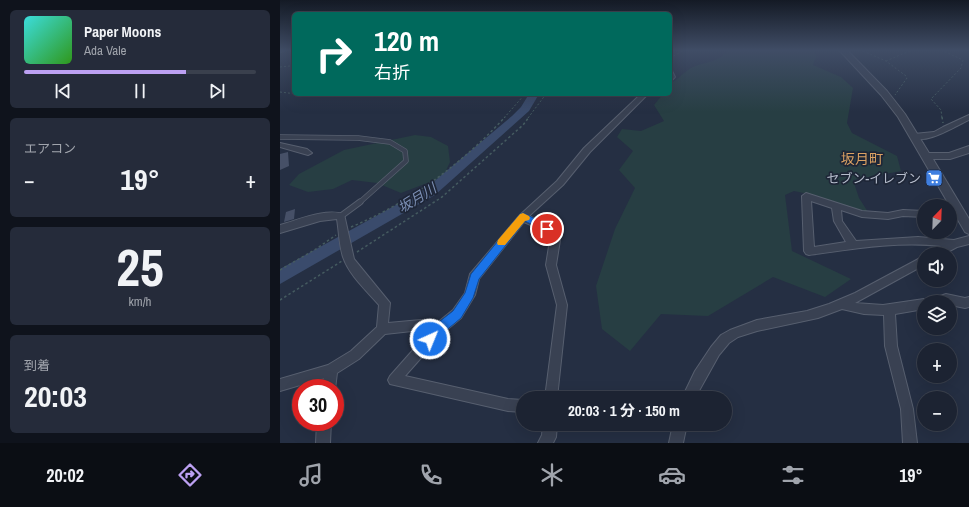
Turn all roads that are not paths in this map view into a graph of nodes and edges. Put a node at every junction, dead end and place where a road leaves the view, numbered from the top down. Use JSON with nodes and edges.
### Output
{"nodes":[{"id":1,"x":862,"y":71,"type":"edge"},
{"id":2,"x":642,"y":96,"type":"edge"},
{"id":3,"x":969,"y":117,"type":"edge"},
{"id":4,"x":914,"y":136,"type":"junction"},
{"id":5,"x":280,"y":137,"type":"edge"},
{"id":6,"x":280,"y":145,"type":"edge"},
{"id":7,"x":969,"y":149,"type":"edge"},
{"id":8,"x":308,"y":153,"type":"dead end"},
{"id":9,"x":926,"y":156,"type":"junction"},
{"id":10,"x":836,"y":206,"type":"junction"},
{"id":11,"x":917,"y":213,"type":"edge"},
{"id":12,"x":341,"y":216,"type":"junction"},
{"id":13,"x":523,"y":217,"type":"junction"},
{"id":14,"x":280,"y":229,"type":"edge"},
{"id":15,"x":969,"y":229,"type":"edge"},
{"id":16,"x":969,"y":240,"type":"edge"},
{"id":17,"x":954,"y":244,"type":"junction"},
{"id":18,"x":853,"y":245,"type":"junction"},
{"id":19,"x":948,"y":247,"type":"edge"},
{"id":20,"x":917,"y":264,"type":"edge"},
{"id":21,"x":957,"y":301,"type":"edge"},
{"id":22,"x":969,"y":302,"type":"edge"},
{"id":23,"x":842,"y":304,"type":"junction"},
{"id":24,"x":917,"y":305,"type":"edge"},
{"id":25,"x":889,"y":311,"type":"junction"},
{"id":26,"x":382,"y":329,"type":"junction"},
{"id":27,"x":439,"y":329,"type":"junction"},
{"id":28,"x":331,"y":370,"type":"junction"},
{"id":29,"x":330,"y":379,"type":"edge"},
{"id":30,"x":280,"y":385,"type":"edge"},
{"id":31,"x":552,"y":391,"type":"edge"},
{"id":32,"x":692,"y":391,"type":"edge"},
{"id":33,"x":516,"y":406,"type":"edge"},
{"id":34,"x":324,"y":431,"type":"edge"},
{"id":35,"x":549,"y":431,"type":"edge"},
{"id":36,"x":679,"y":431,"type":"edge"},
{"id":37,"x":323,"y":443,"type":"edge"},
{"id":38,"x":545,"y":443,"type":"edge"},
{"id":39,"x":676,"y":443,"type":"edge"},
{"id":40,"x":910,"y":443,"type":"edge"}],
"edges":[{"from":1,"to":4,"type":"street"},
{"from":2,"to":13,"type":"street"},
{"from":3,"to":4,"type":"street"},
{"from":4,"to":9,"type":"street"},
{"from":5,"to":12,"type":"lane"},
{"from":6,"to":8,"type":"street"},
{"from":7,"to":9,"type":"street"},
{"from":9,"to":15,"type":"street"},
{"from":10,"to":11,"type":"street"},
{"from":10,"to":18,"type":"street"},
{"from":10,"to":18,"type":"street"},
{"from":12,"to":14,"type":"street"},
{"from":12,"to":26,"type":"street"},
{"from":13,"to":27,"type":"street"},
{"from":13,"to":31,"type":"street"},
{"from":16,"to":17,"type":"street"},
{"from":17,"to":18,"type":"street"},
{"from":17,"to":19,"type":"street"},
{"from":20,"to":23,"type":"street"},
{"from":21,"to":22,"type":"street"},
{"from":23,"to":25,"type":"street"},
{"from":23,"to":32,"type":"street"},
{"from":24,"to":25,"type":"street"},
{"from":25,"to":40,"type":"street"},
{"from":26,"to":27,"type":"street"},
{"from":26,"to":28,"type":"street"},
{"from":27,"to":33,"type":"street"},
{"from":28,"to":29,"type":"street"},
{"from":28,"to":30,"type":"street"},
{"from":34,"to":37,"type":"street"},
{"from":35,"to":38,"type":"street"},
{"from":36,"to":39,"type":"street"}]}
